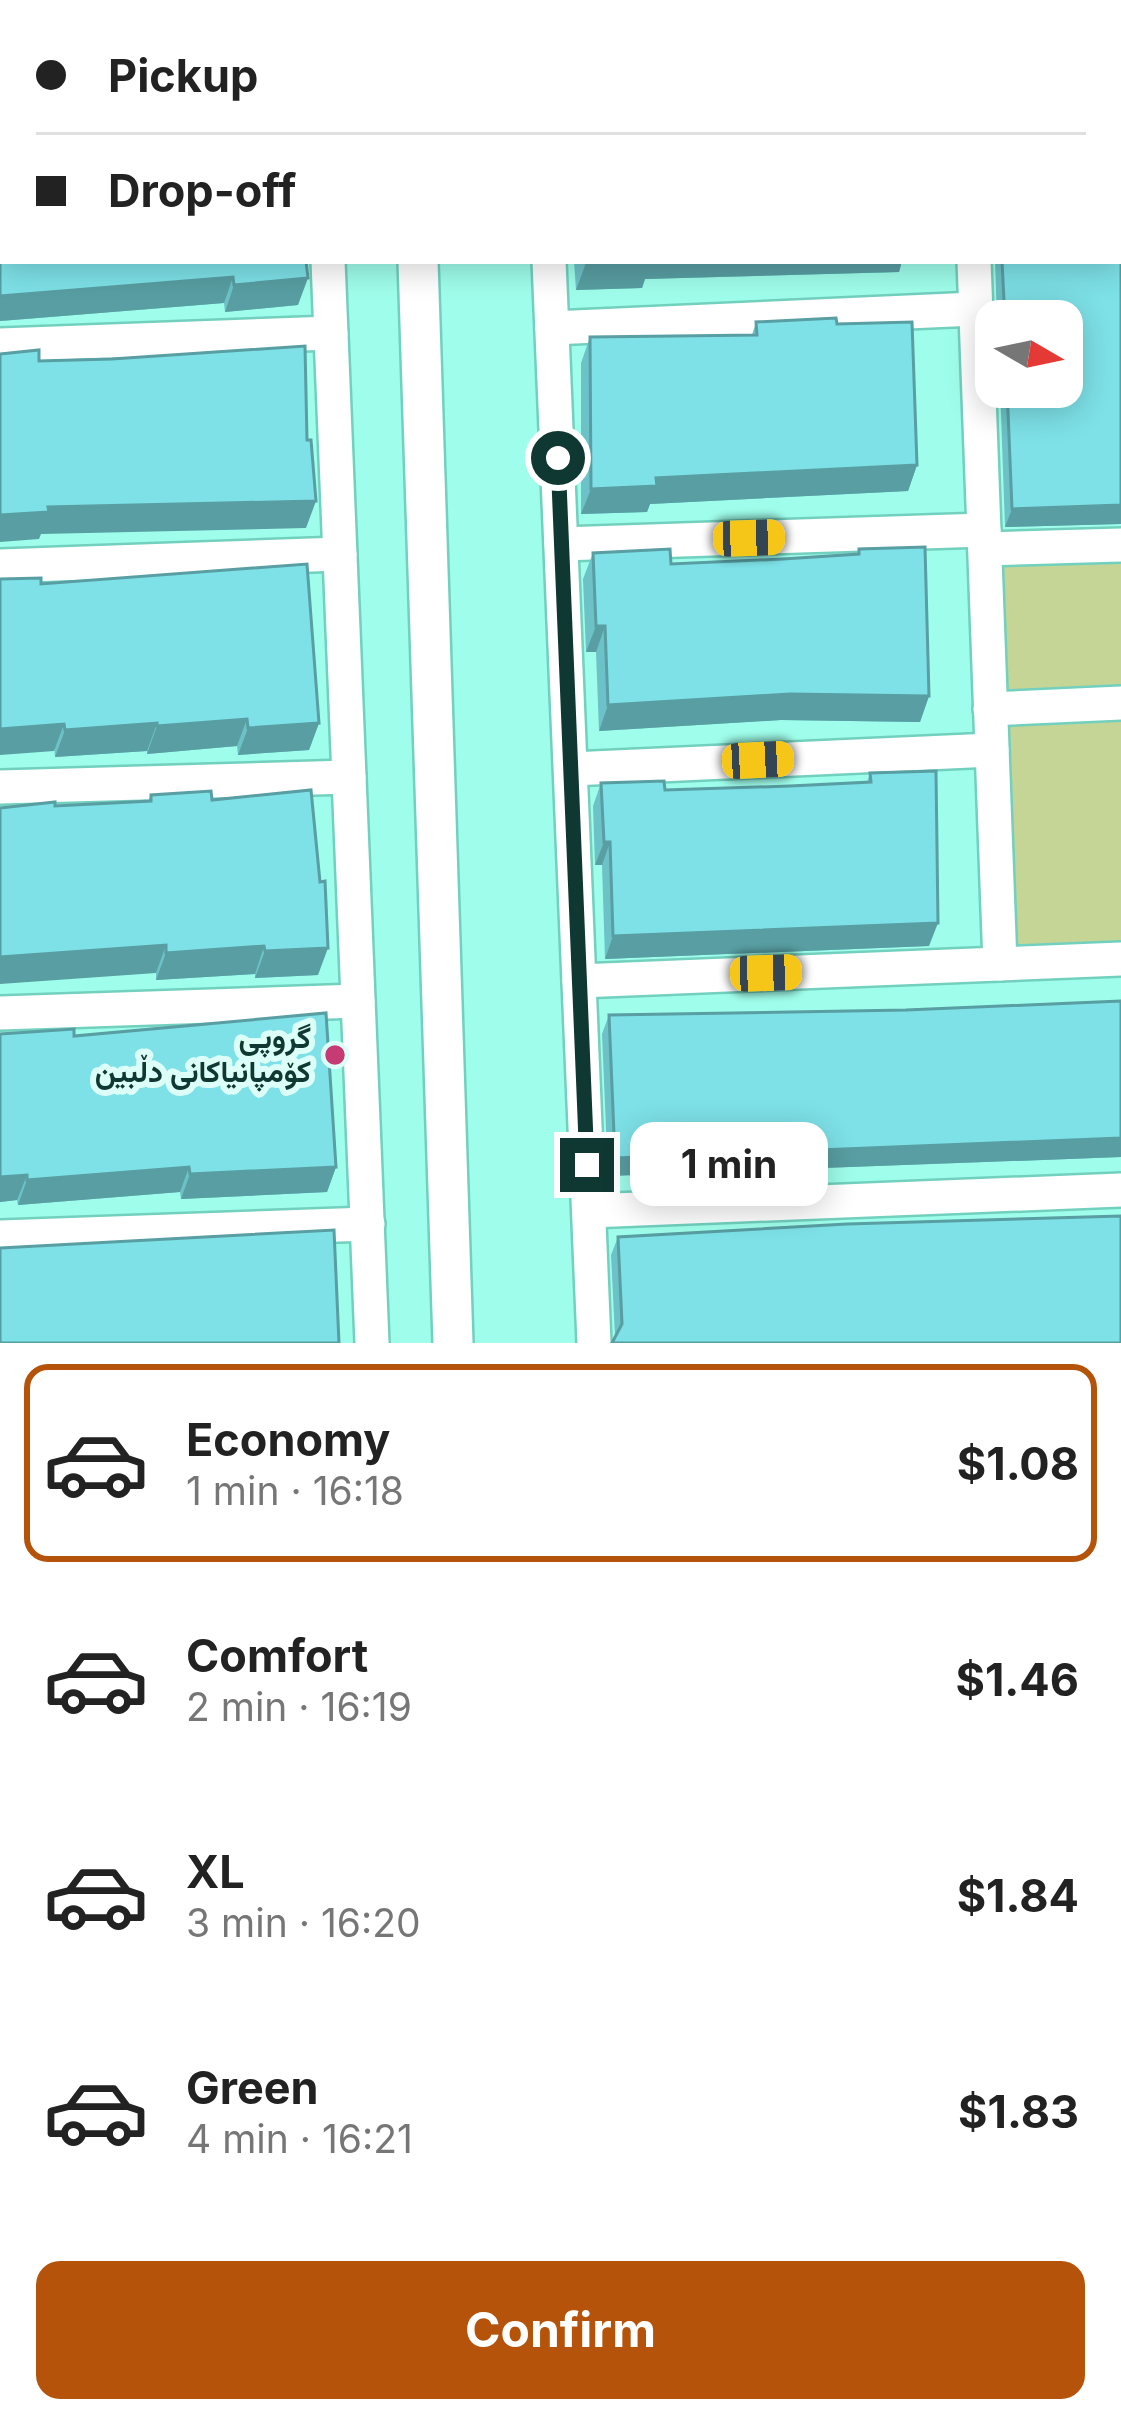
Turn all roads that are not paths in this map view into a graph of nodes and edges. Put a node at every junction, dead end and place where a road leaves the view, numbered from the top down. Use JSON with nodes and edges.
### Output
{"nodes":[{"id":1,"x":328,"y":264,"type":"edge"},
{"id":2,"x":418,"y":264,"type":"edge"},
{"id":3,"x":549,"y":264,"type":"edge"},
{"id":4,"x":974,"y":264,"type":"edge"},
{"id":5,"x":976,"y":300,"type":"edge"},
{"id":6,"x":975,"y":309,"type":"edge"},
{"id":7,"x":552,"y":328,"type":"junction"},
{"id":8,"x":331,"y":333,"type":"junction"},
{"id":9,"x":0,"y":345,"type":"edge"},
{"id":10,"x":979,"y":408,"type":"edge"},
{"id":11,"x":984,"y":540,"type":"junction"},
{"id":12,"x":561,"y":544,"type":"junction"},
{"id":13,"x":1121,"y":545,"type":"edge"},
{"id":14,"x":340,"y":554,"type":"junction"},
{"id":15,"x":0,"y":566,"type":"edge"},
{"id":16,"x":1121,"y":703,"type":"edge"},
{"id":17,"x":991,"y":710,"type":"junction"},
{"id":18,"x":992,"y":750,"type":"junction"},
{"id":19,"x":571,"y":769,"type":"junction"},
{"id":20,"x":349,"y":777,"type":"junction"},
{"id":21,"x":0,"y":788,"type":"edge"},
{"id":22,"x":1121,"y":959,"type":"edge"},
{"id":23,"x":1000,"y":964,"type":"junction"},
{"id":24,"x":579,"y":981,"type":"junction"},
{"id":25,"x":358,"y":1000,"type":"junction"},
{"id":26,"x":0,"y":1013,"type":"edge"},
{"id":27,"x":1121,"y":1190,"type":"edge"},
{"id":28,"x":589,"y":1211,"type":"junction"},
{"id":29,"x":368,"y":1224,"type":"junction"},
{"id":30,"x":0,"y":1238,"type":"edge"},
{"id":31,"x":372,"y":1343,"type":"edge"},
{"id":32,"x":453,"y":1343,"type":"edge"},
{"id":33,"x":595,"y":1343,"type":"edge"}],
"edges":[{"from":1,"to":8,"type":"street"},
{"from":2,"to":32,"type":"street"},
{"from":3,"to":7,"type":"street"},
{"from":4,"to":5,"type":"street"},
{"from":6,"to":7,"type":"street"},
{"from":7,"to":12,"type":"street"},
{"from":8,"to":9,"type":"street"},
{"from":8,"to":14,"type":"street"},
{"from":10,"to":11,"type":"street"},
{"from":11,"to":12,"type":"street"},
{"from":11,"to":13,"type":"street"},
{"from":11,"to":17,"type":"street"},
{"from":12,"to":19,"type":"street"},
{"from":14,"to":15,"type":"street"},
{"from":14,"to":20,"type":"street"},
{"from":16,"to":17,"type":"street"},
{"from":17,"to":18,"type":"street"},
{"from":18,"to":19,"type":"street"},
{"from":18,"to":23,"type":"street"},
{"from":19,"to":24,"type":"street"},
{"from":20,"to":21,"type":"street"},
{"from":20,"to":25,"type":"street"},
{"from":22,"to":23,"type":"street"},
{"from":23,"to":24,"type":"street"},
{"from":24,"to":28,"type":"street"},
{"from":25,"to":26,"type":"street"},
{"from":25,"to":29,"type":"street"},
{"from":27,"to":28,"type":"street"},
{"from":28,"to":33,"type":"street"},
{"from":29,"to":30,"type":"street"},
{"from":29,"to":31,"type":"street"}]}
